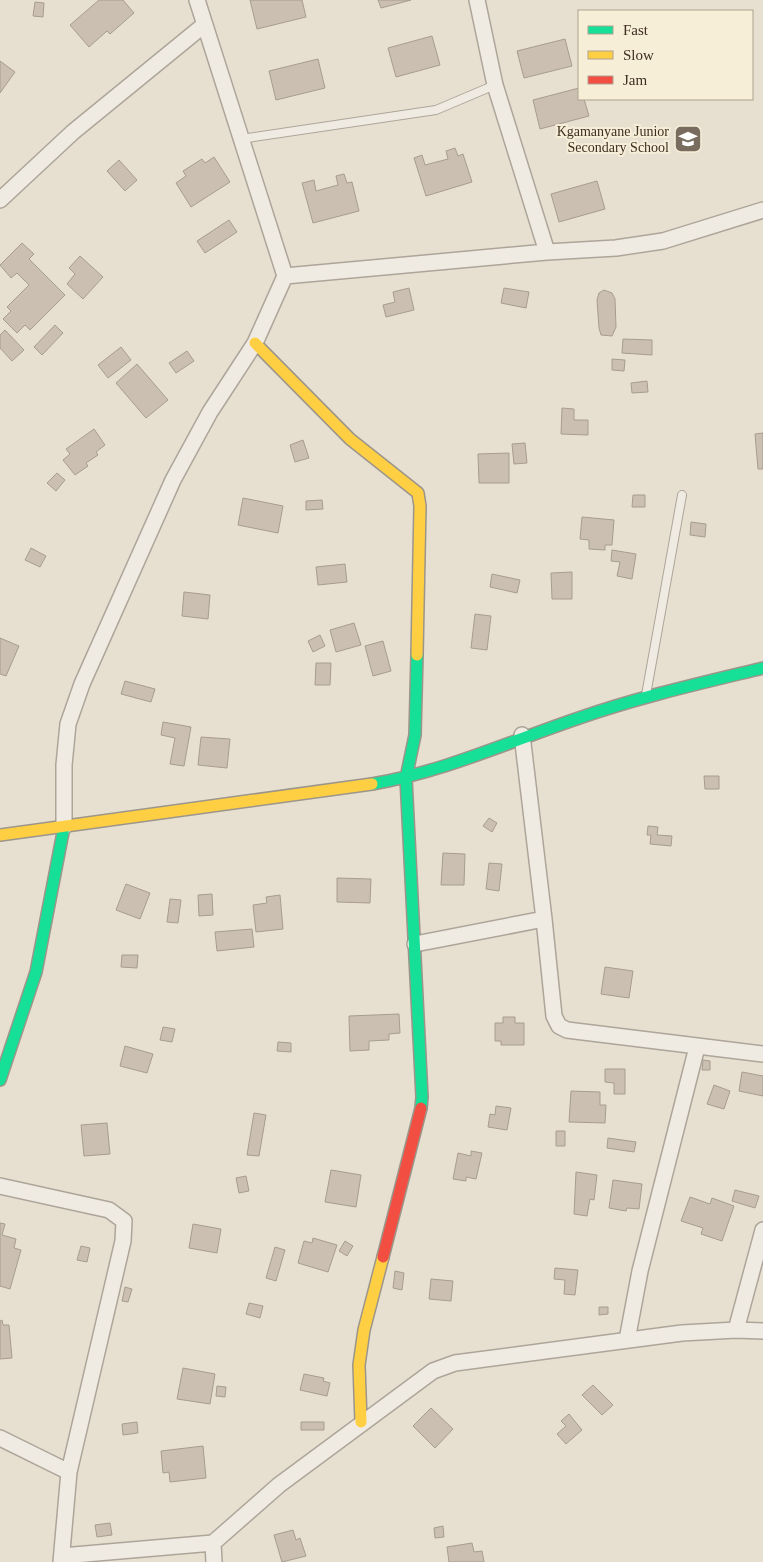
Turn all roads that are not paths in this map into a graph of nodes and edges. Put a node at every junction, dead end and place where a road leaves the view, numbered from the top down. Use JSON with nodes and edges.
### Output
{"nodes":[{"id":1,"x":197,"y":0,"type":"edge"},
{"id":2,"x":476,"y":0,"type":"edge"},
{"id":3,"x":204,"y":25,"type":"junction"},
{"id":4,"x":495,"y":86,"type":"junction"},
{"id":5,"x":242,"y":139,"type":"junction"},
{"id":6,"x":0,"y":200,"type":"edge"},
{"id":7,"x":763,"y":210,"type":"edge"},
{"id":8,"x":547,"y":252,"type":"junction"},
{"id":9,"x":285,"y":276,"type":"junction"},
{"id":10,"x":255,"y":343,"type":"junction"},
{"id":11,"x":682,"y":495,"type":"dead end"},
{"id":12,"x":763,"y":668,"type":"edge"},
{"id":13,"x":646,"y":697,"type":"junction"},
{"id":14,"x":522,"y":735,"type":"junction"},
{"id":15,"x":406,"y":778,"type":"junction"},
{"id":16,"x":64,"y":827,"type":"junction"},
{"id":17,"x":0,"y":835,"type":"edge"},
{"id":18,"x":544,"y":919,"type":"junction"},
{"id":19,"x":415,"y":944,"type":"junction"},
{"id":20,"x":697,"y":1047,"type":"junction"},
{"id":21,"x":763,"y":1054,"type":"edge"},
{"id":22,"x":0,"y":1080,"type":"edge"},
{"id":23,"x":0,"y":1186,"type":"edge"},
{"id":24,"x":763,"y":1230,"type":"edge"},
{"id":25,"x":736,"y":1330,"type":"junction"},
{"id":26,"x":763,"y":1331,"type":"edge"},
{"id":27,"x":627,"y":1340,"type":"junction"},
{"id":28,"x":361,"y":1422,"type":"junction"},
{"id":29,"x":0,"y":1438,"type":"edge"},
{"id":30,"x":69,"y":1472,"type":"junction"},
{"id":31,"x":213,"y":1543,"type":"junction"},
{"id":32,"x":61,"y":1559,"type":"edge"},
{"id":33,"x":214,"y":1562,"type":"edge"}],
"edges":[{"from":1,"to":3,"type":"street"},
{"from":2,"to":4,"type":"street"},
{"from":3,"to":5,"type":"street"},
{"from":3,"to":6,"type":"street"},
{"from":4,"to":5,"type":"lane"},
{"from":4,"to":8,"type":"street"},
{"from":5,"to":9,"type":"street"},
{"from":7,"to":8,"type":"street"},
{"from":8,"to":9,"type":"street"},
{"from":9,"to":10,"type":"street"},
{"from":10,"to":15,"type":"street"},
{"from":10,"to":16,"type":"street"},
{"from":11,"to":13,"type":"lane"},
{"from":12,"to":13,"type":"street"},
{"from":13,"to":14,"type":"street"},
{"from":14,"to":15,"type":"street"},
{"from":14,"to":18,"type":"street"},
{"from":15,"to":16,"type":"street"},
{"from":15,"to":19,"type":"street"},
{"from":16,"to":17,"type":"street"},
{"from":16,"to":22,"type":"street"},
{"from":18,"to":19,"type":"street"},
{"from":18,"to":20,"type":"street"},
{"from":19,"to":28,"type":"street"},
{"from":20,"to":21,"type":"street"},
{"from":20,"to":27,"type":"street"},
{"from":23,"to":30,"type":"street"},
{"from":24,"to":25,"type":"street"},
{"from":25,"to":26,"type":"street"},
{"from":25,"to":27,"type":"street"},
{"from":27,"to":28,"type":"street"},
{"from":28,"to":31,"type":"street"},
{"from":29,"to":30,"type":"street"},
{"from":30,"to":32,"type":"street"},
{"from":31,"to":32,"type":"street"},
{"from":31,"to":33,"type":"street"}]}
